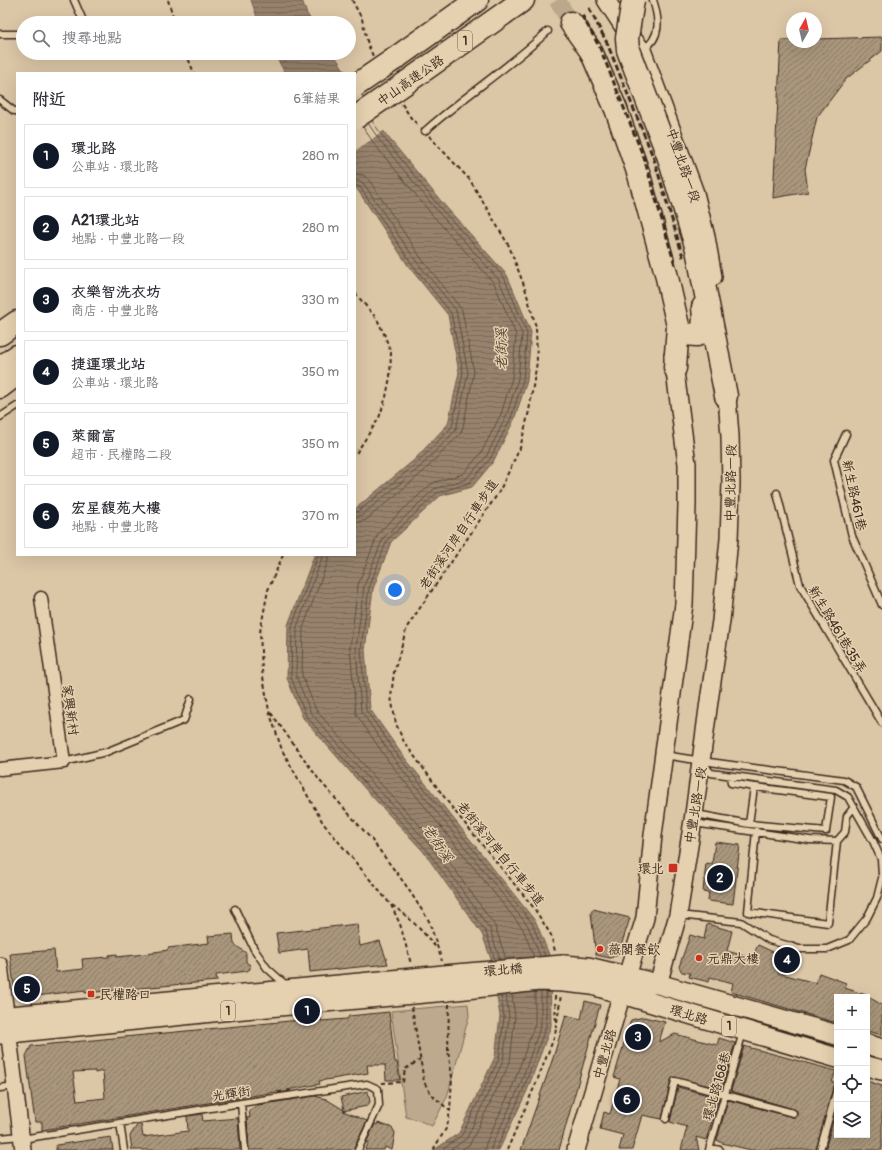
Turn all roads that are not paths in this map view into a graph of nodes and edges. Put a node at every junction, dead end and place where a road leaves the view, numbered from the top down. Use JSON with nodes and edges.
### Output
{"nodes":[{"id":1,"x":74,"y":0,"type":"edge"},
{"id":2,"x":477,"y":0,"type":"edge"},
{"id":3,"x":523,"y":0,"type":"edge"},
{"id":4,"x":606,"y":0,"type":"edge"},
{"id":5,"x":633,"y":0,"type":"edge"},
{"id":6,"x":653,"y":0,"type":"edge"},
{"id":7,"x":81,"y":16,"type":"edge"},
{"id":8,"x":571,"y":23,"type":"joint"},
{"id":9,"x":548,"y":31,"type":"dead end"},
{"id":10,"x":0,"y":34,"type":"edge"},
{"id":11,"x":16,"y":34,"type":"edge"},
{"id":12,"x":642,"y":50,"type":"junction"},
{"id":13,"x":356,"y":85,"type":"edge"},
{"id":14,"x":0,"y":100,"type":"edge"},
{"id":15,"x":16,"y":111,"type":"edge"},
{"id":16,"x":356,"y":117,"type":"edge"},
{"id":17,"x":425,"y":131,"type":"road end"},
{"id":18,"x":697,"y":249,"type":"junction"},
{"id":19,"x":16,"y":315,"type":"edge"},
{"id":20,"x":16,"y":323,"type":"edge"},
{"id":21,"x":0,"y":324,"type":"edge"},
{"id":22,"x":678,"y":326,"type":"junction"},
{"id":23,"x":0,"y":334,"type":"edge"},
{"id":24,"x":16,"y":357,"type":"edge"},
{"id":25,"x":0,"y":368,"type":"edge"},
{"id":26,"x":675,"y":368,"type":"junction"},
{"id":27,"x":16,"y":375,"type":"edge"},
{"id":28,"x":0,"y":387,"type":"edge"},
{"id":29,"x":726,"y":396,"type":"junction"},
{"id":30,"x":16,"y":407,"type":"edge"},
{"id":31,"x":0,"y":417,"type":"edge"},
{"id":32,"x":846,"y":434,"type":"dead end"},
{"id":33,"x":777,"y":493,"type":"dead end"},
{"id":34,"x":41,"y":598,"type":"dead end"},
{"id":35,"x":882,"y":605,"type":"edge"},
{"id":36,"x":191,"y":699,"type":"dead end"},
{"id":37,"x":882,"y":723,"type":"edge"},
{"id":38,"x":664,"y":755,"type":"junction"},
{"id":39,"x":702,"y":761,"type":"junction"},
{"id":40,"x":64,"y":762,"type":"junction"},
{"id":41,"x":0,"y":769,"type":"edge"},
{"id":42,"x":730,"y":776,"type":"junction"},
{"id":43,"x":754,"y":787,"type":"junction"},
{"id":44,"x":854,"y":807,"type":"junction"},
{"id":45,"x":694,"y":818,"type":"junction"},
{"id":46,"x":749,"y":824,"type":"junction"},
{"id":47,"x":756,"y":831,"type":"junction"},
{"id":48,"x":882,"y":839,"type":"edge"},
{"id":49,"x":837,"y":841,"type":"junction"},
{"id":50,"x":882,"y":875,"type":"edge"},
{"id":51,"x":882,"y":878,"type":"edge"},
{"id":52,"x":235,"y":909,"type":"dead end"},
{"id":53,"x":678,"y":915,"type":"junction"},
{"id":54,"x":0,"y":965,"type":"edge"},
{"id":55,"x":559,"y":974,"type":"junction"},
{"id":56,"x":627,"y":976,"type":"junction"},
{"id":57,"x":658,"y":984,"type":"junction"},
{"id":58,"x":412,"y":986,"type":"junction"},
{"id":59,"x":289,"y":989,"type":"junction"},
{"id":60,"x":622,"y":994,"type":"junction"},
{"id":61,"x":4,"y":1025,"type":"edge"},
{"id":62,"x":743,"y":1030,"type":"junction"},
{"id":63,"x":834,"y":1035,"type":"edge"},
{"id":64,"x":870,"y":1045,"type":"edge"},
{"id":65,"x":882,"y":1049,"type":"edge"},
{"id":66,"x":834,"y":1057,"type":"edge"},
{"id":67,"x":870,"y":1067,"type":"edge"},
{"id":68,"x":882,"y":1070,"type":"edge"},
{"id":69,"x":15,"y":1086,"type":"junction"},
{"id":70,"x":0,"y":1088,"type":"edge"},
{"id":71,"x":725,"y":1094,"type":"junction"},
{"id":72,"x":834,"y":1100,"type":"edge"},
{"id":73,"x":241,"y":1102,"type":"junction"},
{"id":74,"x":793,"y":1113,"type":"dead end"},
{"id":75,"x":666,"y":1119,"type":"dead end"},
{"id":76,"x":120,"y":1123,"type":"junction"},
{"id":77,"x":0,"y":1138,"type":"edge"},
{"id":78,"x":23,"y":1142,"type":"edge"},
{"id":79,"x":710,"y":1149,"type":"edge"},
{"id":80,"x":124,"y":1150,"type":"edge"},
{"id":81,"x":245,"y":1150,"type":"edge"},
{"id":82,"x":358,"y":1150,"type":"edge"},
{"id":83,"x":576,"y":1150,"type":"edge"},
{"id":84,"x":720,"y":1150,"type":"edge"},
{"id":85,"x":820,"y":1150,"type":"edge"}],
"edges":[{"from":1,"to":7,"type":"lane"},
{"from":2,"to":13,"type":"highway","name":"中山高速公路","number":"1","bridge":true},
{"from":3,"to":16,"type":"highway","name":"中山高速公路","number":"1","bridge":true},
{"from":4,"to":12,"type":"main road","name":"中豐北路一段"},
{"from":5,"to":18,"type":"highway","bridge":true},
{"from":6,"to":12,"type":"lane"},
{"from":8,"to":22,"type":"highway"},
{"from":8,"to":26,"type":"main road"},
{"from":9,"to":17,"type":"lane"},
{"from":10,"to":11,"type":"lane"},
{"from":12,"to":29,"type":"main road","name":"中豐北路一段"},
{"from":14,"to":15,"type":"lane"},
{"from":18,"to":22,"type":"highway"},
{"from":18,"to":29,"type":"highway"},
{"from":19,"to":21,"type":"highway"},
{"from":20,"to":23,"type":"highway"},
{"from":22,"to":26,"type":"highway"},
{"from":24,"to":25,"type":"highway"},
{"from":26,"to":38,"type":"main road"},
{"from":27,"to":28,"type":"highway"},
{"from":29,"to":39,"type":"main road","name":"中豐北路一段"},
{"from":30,"to":31,"type":"lane"},
{"from":32,"to":35,"type":"lane","name":"新生路461巷"},
{"from":33,"to":37,"type":"lane","name":"新生路461巷35弄"},
{"from":34,"to":40,"type":"street","name":"家興新村"},
{"from":36,"to":40,"type":"lane"},
{"from":38,"to":39,"type":"lane"},
{"from":38,"to":56,"type":"main road"},
{"from":39,"to":42,"type":"lane"},
{"from":39,"to":45,"type":"main road","name":"中豐北路一段"},
{"from":39,"to":48,"type":"lane"},
{"from":40,"to":41,"type":"street"},
{"from":42,"to":43,"type":"lane"},
{"from":42,"to":44,"type":"lane"},
{"from":43,"to":46,"type":"lane"},
{"from":43,"to":46,"type":"lane"},
{"from":44,"to":49,"type":"lane"},
{"from":44,"to":50,"type":"lane"},
{"from":45,"to":46,"type":"lane"},
{"from":45,"to":47,"type":"lane"},
{"from":45,"to":53,"type":"main road","name":"中豐北路一段"},
{"from":47,"to":49,"type":"lane"},
{"from":47,"to":49,"type":"lane"},
{"from":51,"to":53,"type":"lane"},
{"from":52,"to":59,"type":"lane"},
{"from":53,"to":57,"type":"main road","name":"中豐北路一段"},
{"from":54,"to":61,"type":"street"},
{"from":55,"to":56,"type":"main road","name":"環北路","number":"1"},
{"from":55,"to":58,"type":"main road","name":"環北橋","number":"1","bridge":true},
{"from":55,"to":60,"type":"main road","name":"環北路","number":"1"},
{"from":56,"to":57,"type":"main road","name":"環北路","number":"1"},
{"from":56,"to":60,"type":"main road"},
{"from":57,"to":60,"type":"main road"},
{"from":57,"to":63,"type":"main road","name":"環北路","number":"1"},
{"from":58,"to":59,"type":"main road","number":"1"},
{"from":58,"to":61,"type":"main road","number":"1"},
{"from":59,"to":61,"type":"main road","number":"1"},
{"from":60,"to":62,"type":"main road","name":"環北路","number":"1"},
{"from":60,"to":83,"type":"main road","name":"中豐北路"},
{"from":61,"to":69,"type":"street"},
{"from":62,"to":66,"type":"main road","name":"環北路","number":"1"},
{"from":62,"to":71,"type":"lane","name":"環北路168巷"},
{"from":64,"to":65,"type":"main road"},
{"from":67,"to":68,"type":"main road"},
{"from":69,"to":70,"type":"lane"},
{"from":69,"to":78,"type":"street"},
{"from":71,"to":74,"type":"lane"},
{"from":71,"to":75,"type":"lane"},
{"from":71,"to":79,"type":"lane","name":"環北路168巷"},
{"from":72,"to":85,"type":"lane"},
{"from":73,"to":76,"type":"lane","name":"光輝街"},
{"from":73,"to":81,"type":"lane"},
{"from":73,"to":82,"type":"lane","name":"光輝街"},
{"from":76,"to":78,"type":"lane","name":"光輝街"},
{"from":76,"to":80,"type":"lane"},
{"from":77,"to":78,"type":"lane","name":"光輝街"},
{"from":79,"to":84,"type":"lane"}]}
